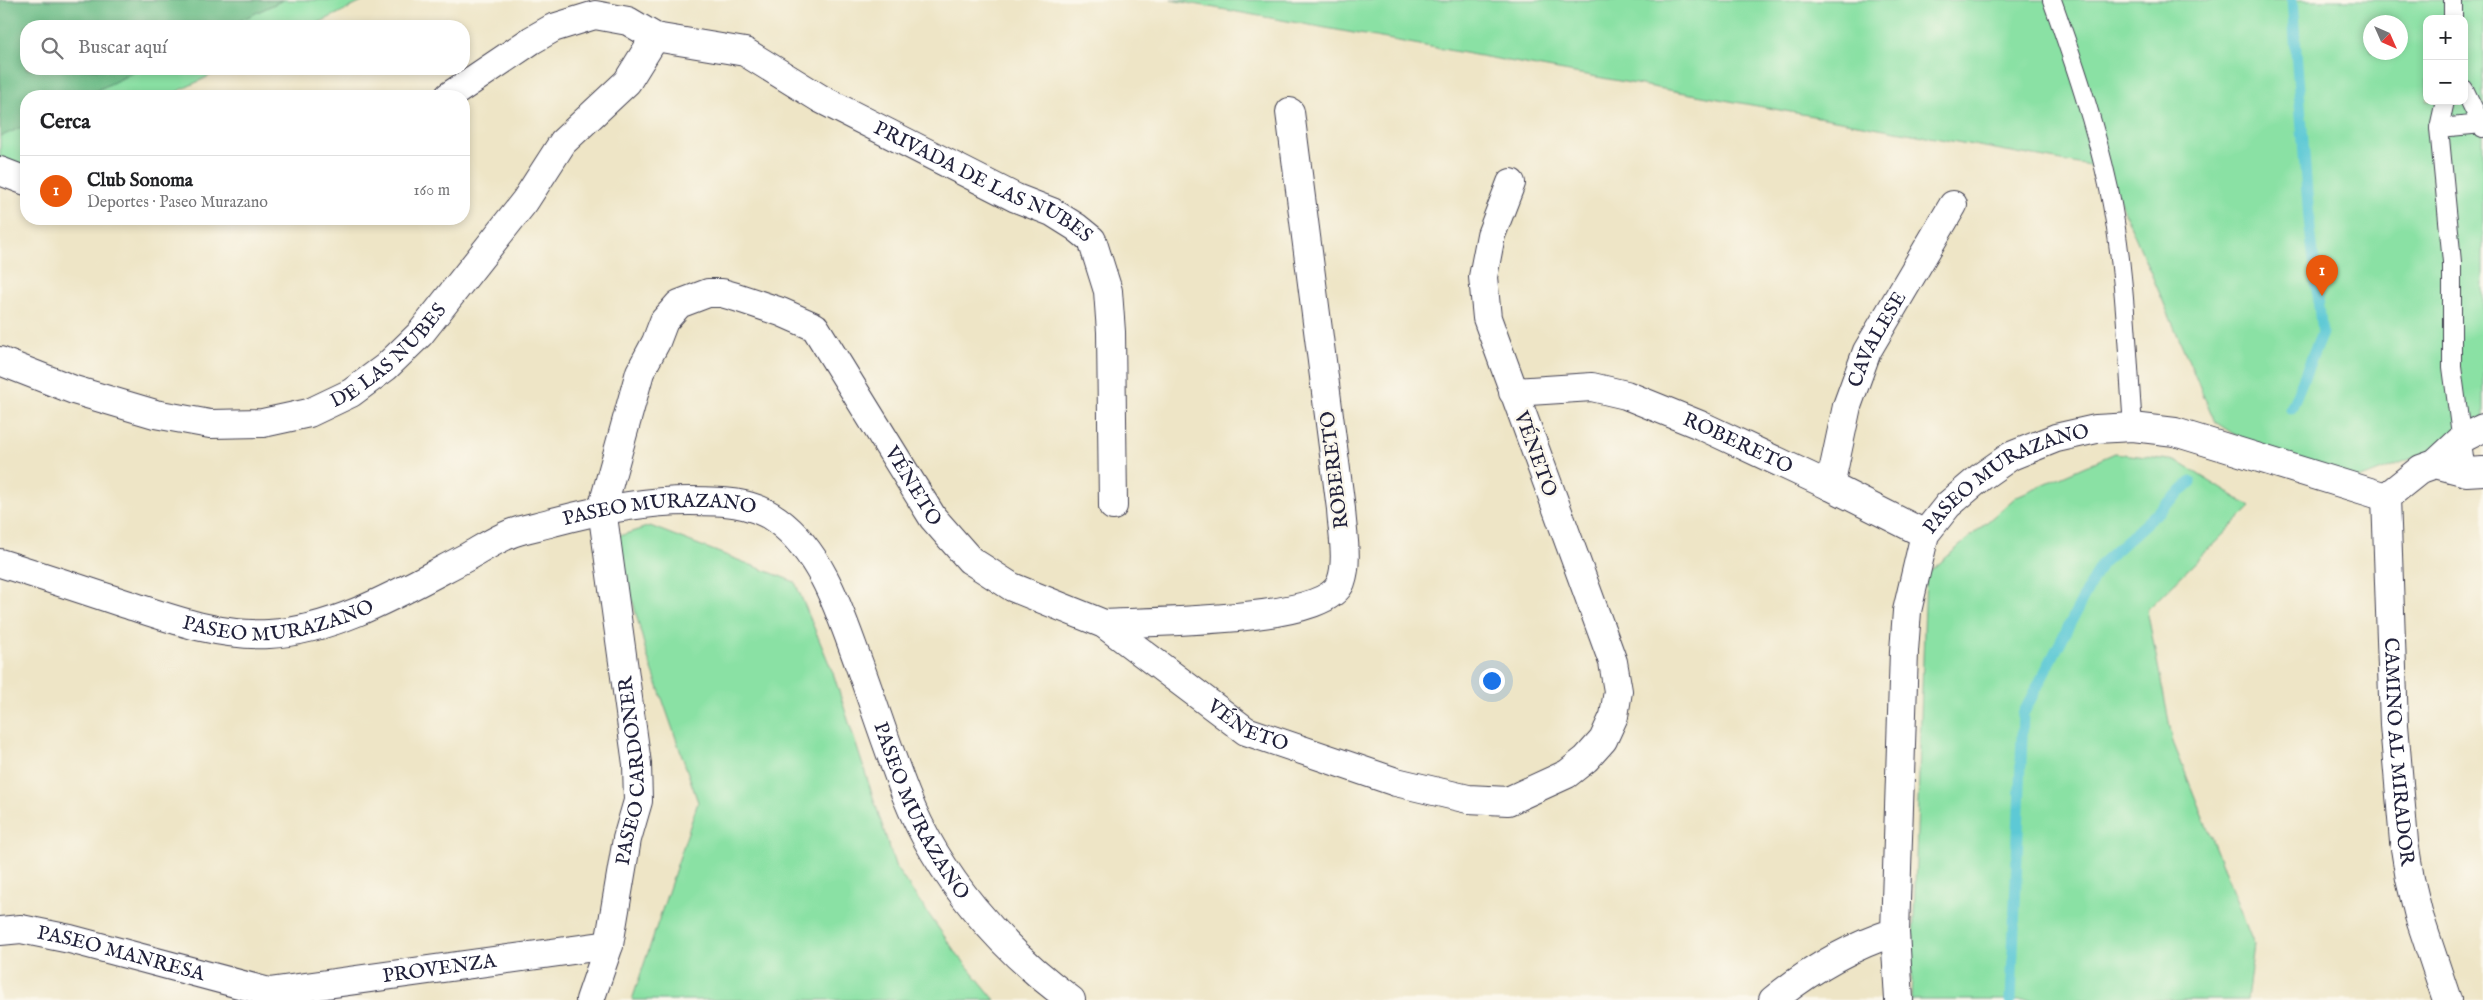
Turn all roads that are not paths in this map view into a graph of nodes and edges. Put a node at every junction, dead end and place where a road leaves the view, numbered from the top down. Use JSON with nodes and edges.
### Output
{"nodes":[{"id":1,"x":2052,"y":0,"type":"edge"},
{"id":2,"x":2453,"y":0,"type":"edge"},
{"id":3,"x":2453,"y":15,"type":"edge"},
{"id":4,"x":655,"y":37,"type":"junction"},
{"id":5,"x":458,"y":90,"type":"edge"},
{"id":6,"x":2468,"y":96,"type":"edge"},
{"id":7,"x":2445,"y":105,"type":"edge"},
{"id":8,"x":1290,"y":112,"type":"dead end"},
{"id":9,"x":2483,"y":124,"type":"edge"},
{"id":10,"x":2439,"y":128,"type":"junction"},
{"id":11,"x":2483,"y":128,"type":"edge"},
{"id":12,"x":0,"y":171,"type":"edge"},
{"id":13,"x":20,"y":179,"type":"edge"},
{"id":14,"x":1511,"y":183,"type":"dead end"},
{"id":15,"x":1953,"y":206,"type":"dead end"},
{"id":16,"x":0,"y":361,"type":"edge"},
{"id":17,"x":1512,"y":392,"type":"junction"},
{"id":18,"x":2133,"y":426,"type":"junction"},
{"id":19,"x":2473,"y":433,"type":"edge"},
{"id":20,"x":2434,"y":464,"type":"junction"},
{"id":21,"x":2474,"y":472,"type":"edge"},
{"id":22,"x":1830,"y":486,"type":"junction"},
{"id":23,"x":2386,"y":497,"type":"junction"},
{"id":24,"x":1113,"y":506,"type":"dead end"},
{"id":25,"x":602,"y":509,"type":"junction"},
{"id":26,"x":1925,"y":534,"type":"junction"},
{"id":27,"x":0,"y":563,"type":"edge"},
{"id":28,"x":1104,"y":624,"type":"junction"},
{"id":29,"x":0,"y":931,"type":"edge"},
{"id":30,"x":1896,"y":932,"type":"junction"},
{"id":31,"x":609,"y":945,"type":"junction"},
{"id":32,"x":268,"y":996,"type":"edge"},
{"id":33,"x":590,"y":1000,"type":"edge"},
{"id":34,"x":1070,"y":1000,"type":"edge"},
{"id":35,"x":1773,"y":1000,"type":"edge"},
{"id":36,"x":1899,"y":1000,"type":"edge"},
{"id":37,"x":2447,"y":1000,"type":"edge"}],
"edges":[{"from":1,"to":18,"type":"lane"},
{"from":2,"to":3,"type":"lane"},
{"from":4,"to":5,"type":"street"},
{"from":4,"to":16,"type":"street","name":"DE LAS NUBES"},
{"from":4,"to":24,"type":"street","name":"PRIVADA DE LAS NUBES"},
{"from":6,"to":9,"type":"lane"},
{"from":7,"to":10,"type":"lane"},
{"from":8,"to":28,"type":"street","name":"ROBERETO"},
{"from":9,"to":10,"type":"lane"},
{"from":9,"to":11,"type":"lane"},
{"from":10,"to":19,"type":"lane"},
{"from":12,"to":13,"type":"street"},
{"from":14,"to":17,"type":"street","name":"VÉNETO"},
{"from":15,"to":22,"type":"street","name":"CAVALESE"},
{"from":17,"to":22,"type":"street","name":"ROBERETO"},
{"from":17,"to":28,"type":"street","name":"VÉNETO"},
{"from":18,"to":23,"type":"street","name":"PASEO MURAZANO"},
{"from":18,"to":26,"type":"street","name":"PASEO MURAZANO"},
{"from":19,"to":20,"type":"street"},
{"from":19,"to":21,"type":"lane"},
{"from":20,"to":21,"type":"street"},
{"from":20,"to":23,"type":"street"},
{"from":22,"to":26,"type":"street","name":"ROBERETO"},
{"from":23,"to":37,"type":"street","name":"CAMINO AL MIRADOR"},
{"from":25,"to":27,"type":"street","name":"PASEO MURAZANO"},
{"from":25,"to":28,"type":"street","name":"VÉNETO"},
{"from":25,"to":31,"type":"street","name":"PASEO CARDONER"},
{"from":25,"to":34,"type":"street","name":"PASEO MURAZANO"},
{"from":26,"to":30,"type":"street","name":"PASEO MURAZANO"},
{"from":29,"to":32,"type":"street","name":"PASEO MANRESA"},
{"from":30,"to":35,"type":"street"},
{"from":30,"to":36,"type":"street","name":"PASEO MURAZANO"},
{"from":31,"to":32,"type":"street","name":"PROVENZA"},
{"from":31,"to":33,"type":"street","name":"PASEO CARDONER"}]}
